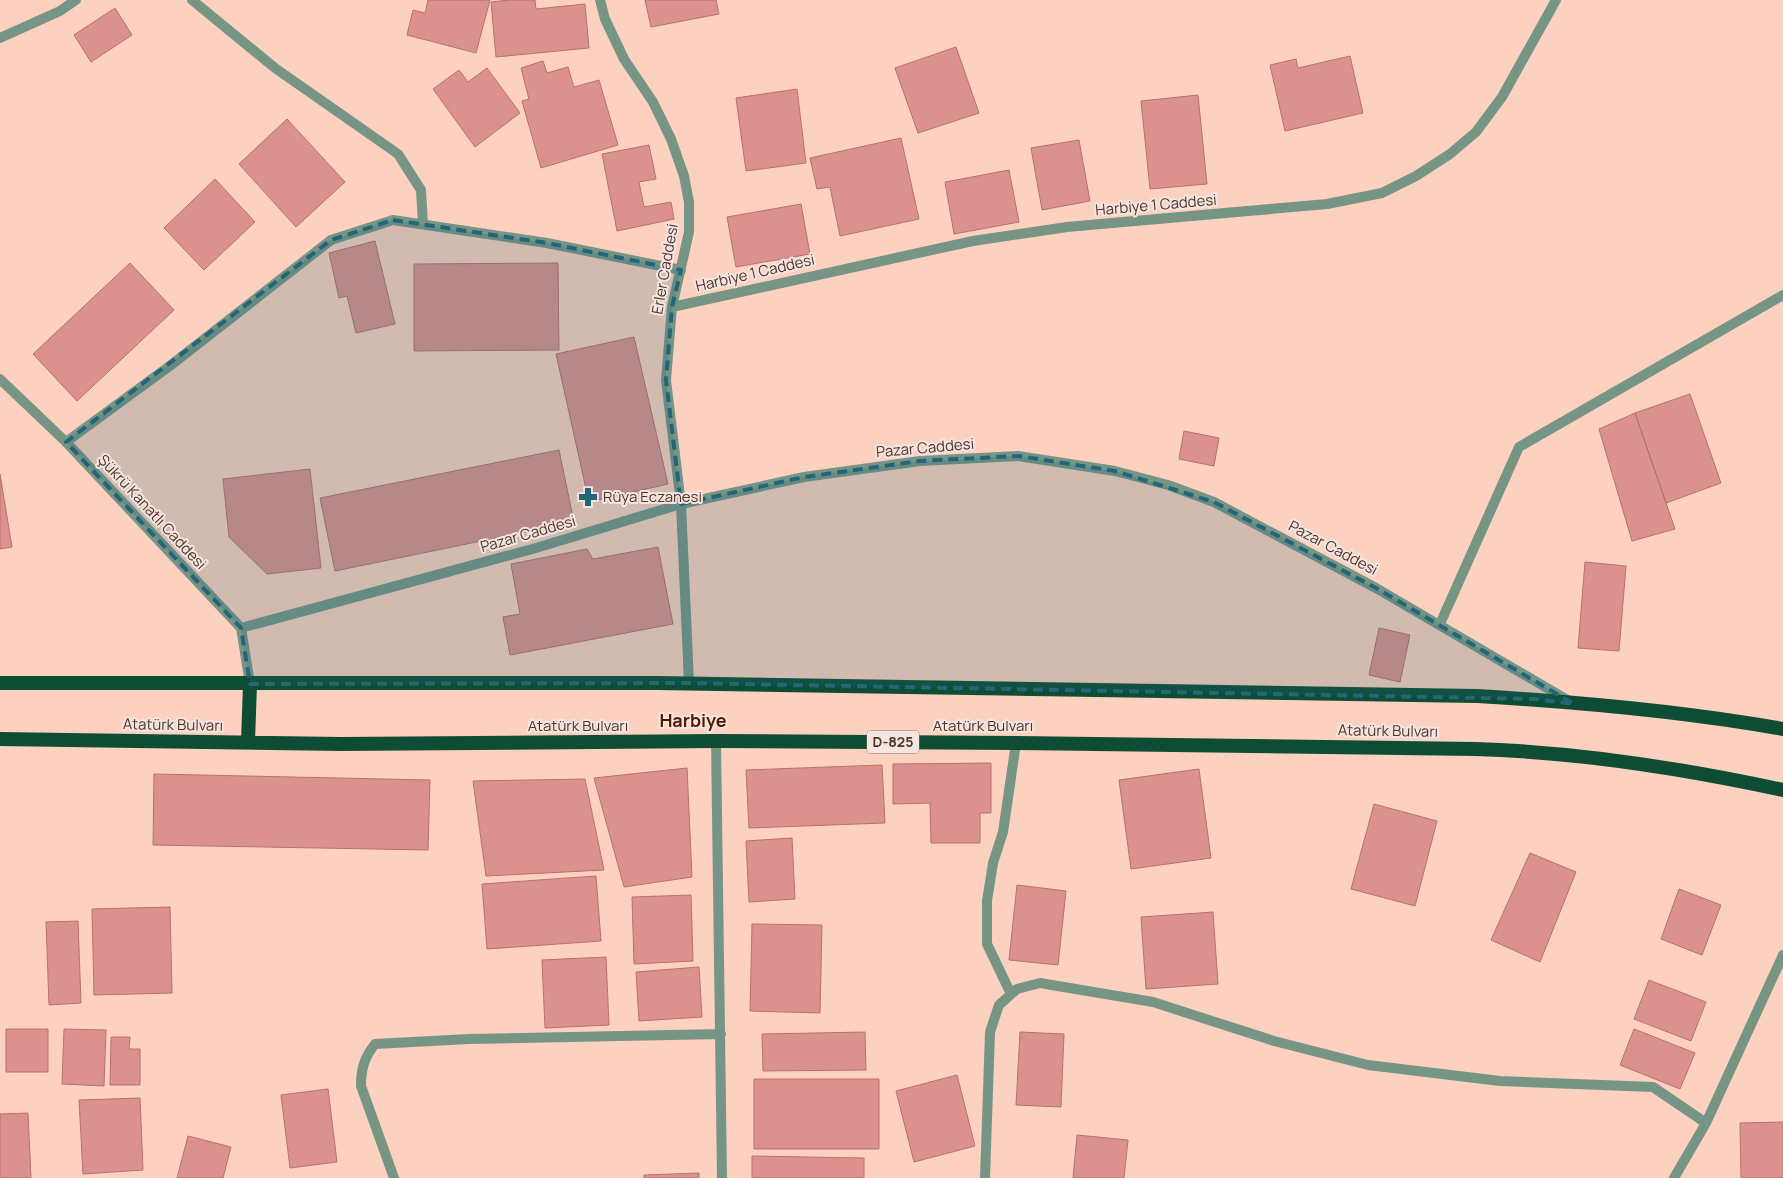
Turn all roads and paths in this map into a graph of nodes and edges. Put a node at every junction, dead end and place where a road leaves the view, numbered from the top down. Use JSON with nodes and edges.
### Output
{"nodes":[{"id":1,"x":76,"y":0,"type":"edge"},
{"id":2,"x":192,"y":0,"type":"edge"},
{"id":3,"x":600,"y":0,"type":"edge"},
{"id":4,"x":1556,"y":0,"type":"edge"},
{"id":5,"x":0,"y":38,"type":"edge"},
{"id":6,"x":423,"y":224,"type":"junction"},
{"id":7,"x":681,"y":270,"type":"junction"},
{"id":8,"x":1783,"y":295,"type":"edge"},
{"id":9,"x":672,"y":307,"type":"junction"},
{"id":10,"x":0,"y":379,"type":"edge"},
{"id":11,"x":66,"y":442,"type":"junction"},
{"id":12,"x":681,"y":504,"type":"junction"},
{"id":13,"x":1440,"y":624,"type":"junction"},
{"id":14,"x":241,"y":628,"type":"junction"},
{"id":15,"x":0,"y":683,"type":"edge"},
{"id":16,"x":689,"y":683,"type":"junction"},
{"id":17,"x":250,"y":684,"type":"junction"},
{"id":18,"x":1574,"y":704,"type":"junction"},
{"id":19,"x":1783,"y":729,"type":"edge"},
{"id":20,"x":0,"y":739,"type":"edge"},
{"id":21,"x":716,"y":741,"type":"junction"},
{"id":22,"x":248,"y":742,"type":"junction"},
{"id":23,"x":1016,"y":743,"type":"junction"},
{"id":24,"x":1783,"y":790,"type":"edge"},
{"id":25,"x":1783,"y":955,"type":"edge"},
{"id":26,"x":1011,"y":994,"type":"junction"},
{"id":27,"x":721,"y":1034,"type":"junction"},
{"id":28,"x":1706,"y":1123,"type":"junction"},
{"id":29,"x":394,"y":1178,"type":"edge"},
{"id":30,"x":722,"y":1178,"type":"edge"},
{"id":31,"x":985,"y":1178,"type":"edge"},
{"id":32,"x":1674,"y":1178,"type":"edge"}],
"edges":[{"from":1,"to":5,"type":"street"},
{"from":2,"to":6,"type":"street"},
{"from":3,"to":7,"type":"street","name":"Erler Caddesi"},
{"from":4,"to":9,"type":"street","name":"Harbiye 1 Caddesi"},
{"from":6,"to":7,"type":"street"},
{"from":6,"to":11,"type":"street"},
{"from":7,"to":9,"type":"street","name":"Erler Caddesi"},
{"from":8,"to":13,"type":"street"},
{"from":9,"to":12,"type":"street","name":"Erler Caddesi"},
{"from":10,"to":11,"type":"street","name":"Şükrü Kanatlı Caddesi"},
{"from":11,"to":14,"type":"street","name":"Şükrü Kanatlı Caddesi"},
{"from":12,"to":13,"type":"street","name":"Pazar Caddesi"},
{"from":12,"to":14,"type":"street","name":"Pazar Caddesi"},
{"from":12,"to":16,"type":"street","name":"Erler Caddesi"},
{"from":13,"to":18,"type":"street","name":"Pazar Caddesi"},
{"from":14,"to":17,"type":"street"},
{"from":15,"to":17,"type":"highway"},
{"from":16,"to":17,"type":"highway"},
{"from":16,"to":18,"type":"highway"},
{"from":17,"to":22,"type":"highway"},
{"from":18,"to":19,"type":"highway"},
{"from":20,"to":22,"type":"highway","name":"Atatürk Bulvarı","number":"D-825"},
{"from":21,"to":22,"type":"highway","name":"Atatürk Bulvarı","number":"D-825"},
{"from":21,"to":23,"type":"highway","name":"Atatürk Bulvarı","number":"D-825"},
{"from":21,"to":27,"type":"street"},
{"from":23,"to":24,"type":"highway","name":"Atatürk Bulvarı","number":"D-825"},
{"from":23,"to":26,"type":"street"},
{"from":25,"to":28,"type":"street"},
{"from":26,"to":28,"type":"street"},
{"from":26,"to":31,"type":"street"},
{"from":27,"to":29,"type":"street"},
{"from":27,"to":30,"type":"street"},
{"from":28,"to":32,"type":"street"}]}
